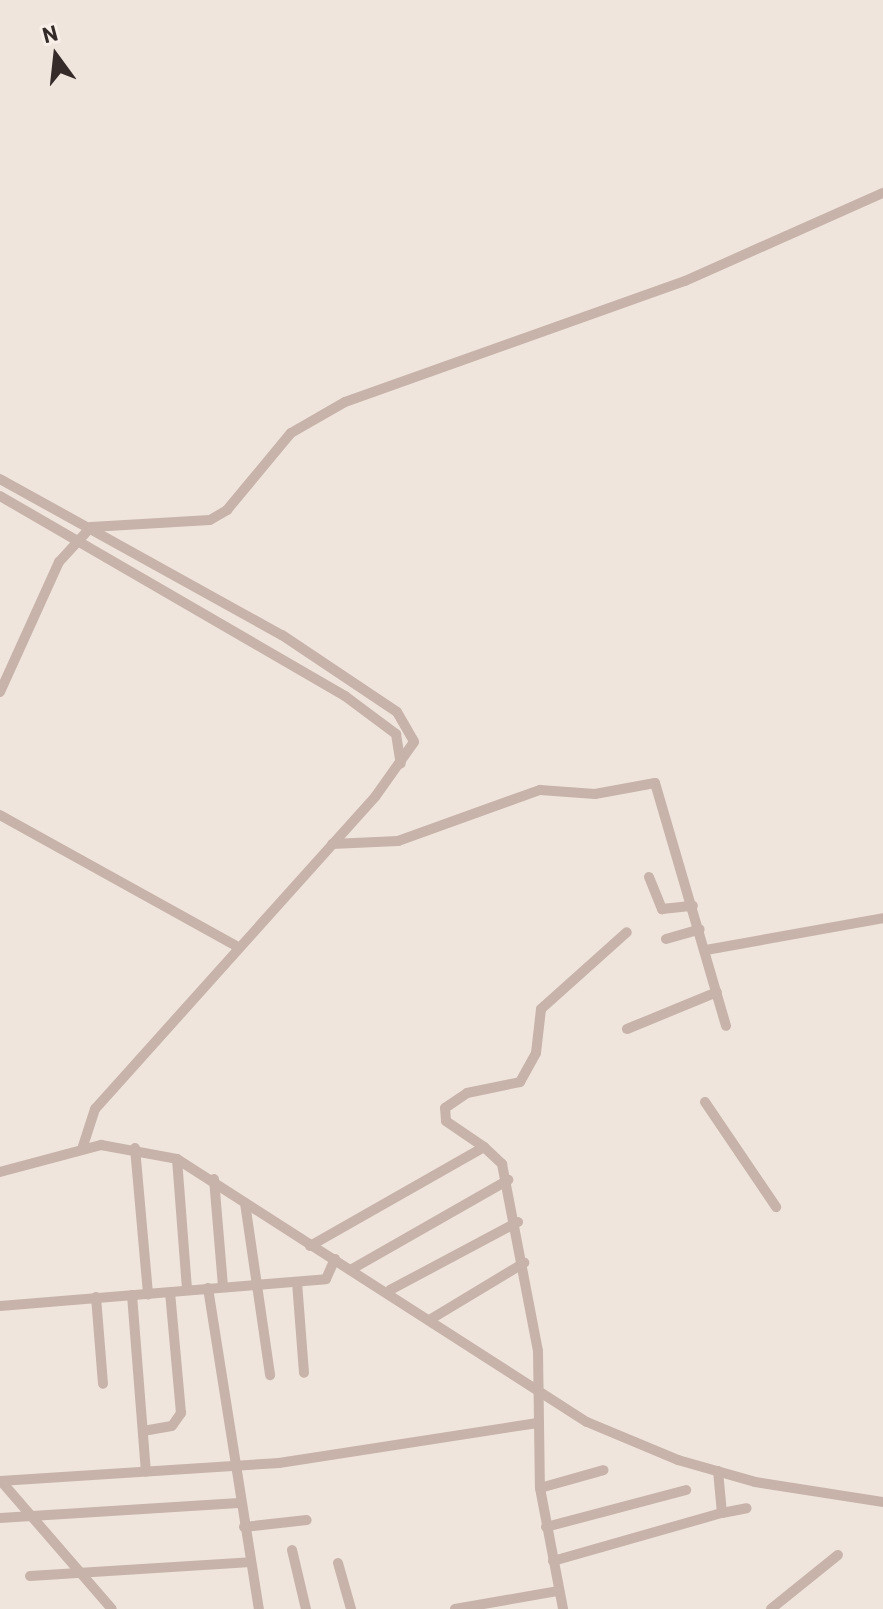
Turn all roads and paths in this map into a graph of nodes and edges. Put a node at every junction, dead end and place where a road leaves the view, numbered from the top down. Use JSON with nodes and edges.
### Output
{"nodes":[{"id":1,"x":883,"y":193,"type":"edge"},
{"id":2,"x":0,"y":479,"type":"edge"},
{"id":3,"x":0,"y":496,"type":"edge"},
{"id":4,"x":91,"y":527,"type":"junction"},
{"id":5,"x":76,"y":538,"type":"junction"},
{"id":6,"x":0,"y":692,"type":"edge"},
{"id":7,"x":400,"y":767,"type":"junction"},
{"id":8,"x":0,"y":815,"type":"edge"},
{"id":9,"x":332,"y":844,"type":"junction"},
{"id":10,"x":649,"y":877,"type":"dead end"},
{"id":11,"x":693,"y":906,"type":"junction"},
{"id":12,"x":883,"y":918,"type":"edge"},
{"id":13,"x":700,"y":929,"type":"junction"},
{"id":14,"x":627,"y":932,"type":"dead end"},
{"id":15,"x":666,"y":939,"type":"dead end"},
{"id":16,"x":238,"y":947,"type":"junction"},
{"id":17,"x":706,"y":950,"type":"junction"},
{"id":18,"x":717,"y":992,"type":"junction"},
{"id":19,"x":726,"y":1026,"type":"dead end"},
{"id":20,"x":627,"y":1029,"type":"dead end"},
{"id":21,"x":705,"y":1102,"type":"dead end"},
{"id":22,"x":484,"y":1147,"type":"junction"},
{"id":23,"x":135,"y":1148,"type":"junction"},
{"id":24,"x":82,"y":1149,"type":"junction"},
{"id":25,"x":177,"y":1159,"type":"junction"},
{"id":26,"x":0,"y":1172,"type":"edge"},
{"id":27,"x":214,"y":1179,"type":"junction"},
{"id":28,"x":508,"y":1180,"type":"junction"},
{"id":29,"x":245,"y":1203,"type":"junction"},
{"id":30,"x":776,"y":1207,"type":"dead end"},
{"id":31,"x":518,"y":1222,"type":"junction"},
{"id":32,"x":310,"y":1246,"type":"junction"},
{"id":33,"x":335,"y":1259,"type":"junction"},
{"id":34,"x":524,"y":1263,"type":"junction"},
{"id":35,"x":352,"y":1269,"type":"junction"},
{"id":36,"x":297,"y":1282,"type":"junction"},
{"id":37,"x":260,"y":1285,"type":"junction"},
{"id":38,"x":223,"y":1287,"type":"junction"},
{"id":39,"x":208,"y":1288,"type":"junction"},
{"id":40,"x":187,"y":1290,"type":"junction"},
{"id":41,"x":390,"y":1290,"type":"junction"},
{"id":42,"x":170,"y":1292,"type":"junction"},
{"id":43,"x":148,"y":1294,"type":"junction"},
{"id":44,"x":132,"y":1295,"type":"junction"},
{"id":45,"x":96,"y":1297,"type":"junction"},
{"id":46,"x":0,"y":1306,"type":"edge"},
{"id":47,"x":431,"y":1319,"type":"junction"},
{"id":48,"x":304,"y":1373,"type":"dead end"},
{"id":49,"x":270,"y":1375,"type":"dead end"},
{"id":50,"x":103,"y":1384,"type":"dead end"},
{"id":51,"x":539,"y":1394,"type":"junction"},
{"id":52,"x":536,"y":1423,"type":"junction"},
{"id":53,"x":143,"y":1431,"type":"junction"},
{"id":54,"x":233,"y":1466,"type":"junction"},
{"id":55,"x":604,"y":1470,"type":"dead end"},
{"id":56,"x":146,"y":1471,"type":"junction"},
{"id":57,"x":718,"y":1471,"type":"junction"},
{"id":58,"x":0,"y":1481,"type":"edge"},
{"id":59,"x":540,"y":1488,"type":"junction"},
{"id":60,"x":686,"y":1490,"type":"dead end"},
{"id":61,"x":883,"y":1502,"type":"edge"},
{"id":62,"x":239,"y":1503,"type":"junction"},
{"id":63,"x":747,"y":1508,"type":"dead end"},
{"id":64,"x":722,"y":1513,"type":"junction"},
{"id":65,"x":30,"y":1516,"type":"junction"},
{"id":66,"x":0,"y":1518,"type":"edge"},
{"id":67,"x":307,"y":1520,"type":"dead end"},
{"id":68,"x":244,"y":1527,"type":"junction"},
{"id":69,"x":546,"y":1527,"type":"junction"},
{"id":70,"x":292,"y":1550,"type":"dead end"},
{"id":71,"x":838,"y":1555,"type":"dead end"},
{"id":72,"x":553,"y":1561,"type":"junction"},
{"id":73,"x":251,"y":1562,"type":"junction"},
{"id":74,"x":338,"y":1563,"type":"dead end"},
{"id":75,"x":84,"y":1573,"type":"junction"},
{"id":76,"x":30,"y":1576,"type":"dead end"},
{"id":77,"x":558,"y":1591,"type":"junction"},
{"id":78,"x":112,"y":1609,"type":"edge"},
{"id":79,"x":259,"y":1609,"type":"edge"},
{"id":80,"x":306,"y":1609,"type":"edge"},
{"id":81,"x":351,"y":1609,"type":"edge"},
{"id":82,"x":455,"y":1609,"type":"edge"},
{"id":83,"x":563,"y":1609,"type":"edge"},
{"id":84,"x":771,"y":1609,"type":"edge"}],
"edges":[{"from":1,"to":4,"type":"street"},
{"from":2,"to":4,"type":"street"},
{"from":3,"to":5,"type":"street"},
{"from":4,"to":5,"type":"street"},
{"from":4,"to":7,"type":"street"},
{"from":5,"to":6,"type":"street"},
{"from":5,"to":7,"type":"street"},
{"from":7,"to":9,"type":"street"},
{"from":8,"to":16,"type":"street"},
{"from":9,"to":11,"type":"street"},
{"from":9,"to":16,"type":"street"},
{"from":10,"to":11,"type":"street"},
{"from":11,"to":13,"type":"street"},
{"from":12,"to":17,"type":"street"},
{"from":13,"to":15,"type":"street"},
{"from":13,"to":17,"type":"street"},
{"from":14,"to":22,"type":"street"},
{"from":16,"to":24,"type":"street"},
{"from":17,"to":18,"type":"street"},
{"from":18,"to":19,"type":"street"},
{"from":18,"to":20,"type":"street"},
{"from":21,"to":30,"type":"street"},
{"from":22,"to":28,"type":"street"},
{"from":22,"to":32,"type":"street"},
{"from":23,"to":24,"type":"street"},
{"from":23,"to":25,"type":"street"},
{"from":23,"to":43,"type":"street"},
{"from":24,"to":26,"type":"street"},
{"from":25,"to":27,"type":"street"},
{"from":25,"to":40,"type":"street"},
{"from":27,"to":29,"type":"street"},
{"from":27,"to":38,"type":"street"},
{"from":28,"to":31,"type":"street"},
{"from":28,"to":35,"type":"street"},
{"from":29,"to":32,"type":"street"},
{"from":29,"to":37,"type":"street"},
{"from":31,"to":34,"type":"street"},
{"from":31,"to":41,"type":"street"},
{"from":32,"to":33,"type":"street"},
{"from":33,"to":35,"type":"street"},
{"from":33,"to":36,"type":"street"},
{"from":34,"to":47,"type":"street"},
{"from":34,"to":51,"type":"street"},
{"from":35,"to":41,"type":"street"},
{"from":36,"to":37,"type":"street"},
{"from":36,"to":48,"type":"street"},
{"from":37,"to":38,"type":"street"},
{"from":37,"to":49,"type":"street"},
{"from":38,"to":39,"type":"street"},
{"from":39,"to":40,"type":"street"},
{"from":39,"to":54,"type":"street"},
{"from":40,"to":42,"type":"street"},
{"from":41,"to":47,"type":"street"},
{"from":42,"to":43,"type":"street"},
{"from":42,"to":53,"type":"street"},
{"from":43,"to":44,"type":"street"},
{"from":44,"to":45,"type":"street"},
{"from":44,"to":53,"type":"street"},
{"from":45,"to":46,"type":"street"},
{"from":45,"to":50,"type":"street"},
{"from":47,"to":51,"type":"street"},
{"from":51,"to":52,"type":"street"},
{"from":51,"to":57,"type":"street"},
{"from":52,"to":54,"type":"street"},
{"from":52,"to":59,"type":"street"},
{"from":53,"to":56,"type":"street"},
{"from":54,"to":56,"type":"street"},
{"from":54,"to":62,"type":"street"},
{"from":55,"to":59,"type":"street"},
{"from":56,"to":58,"type":"street"},
{"from":57,"to":61,"type":"street"},
{"from":57,"to":64,"type":"street"},
{"from":58,"to":65,"type":"street"},
{"from":59,"to":69,"type":"street"},
{"from":60,"to":69,"type":"street"},
{"from":62,"to":65,"type":"street"},
{"from":62,"to":68,"type":"street"},
{"from":63,"to":64,"type":"street"},
{"from":64,"to":72,"type":"street"},
{"from":65,"to":66,"type":"street"},
{"from":65,"to":75,"type":"street"},
{"from":67,"to":68,"type":"street"},
{"from":68,"to":73,"type":"street"},
{"from":69,"to":72,"type":"street"},
{"from":70,"to":80,"type":"street"},
{"from":71,"to":84,"type":"street"},
{"from":72,"to":77,"type":"street"},
{"from":73,"to":75,"type":"street"},
{"from":73,"to":79,"type":"street"},
{"from":74,"to":81,"type":"street"},
{"from":75,"to":76,"type":"street"},
{"from":75,"to":78,"type":"street"},
{"from":77,"to":82,"type":"street"},
{"from":77,"to":83,"type":"street"}]}
